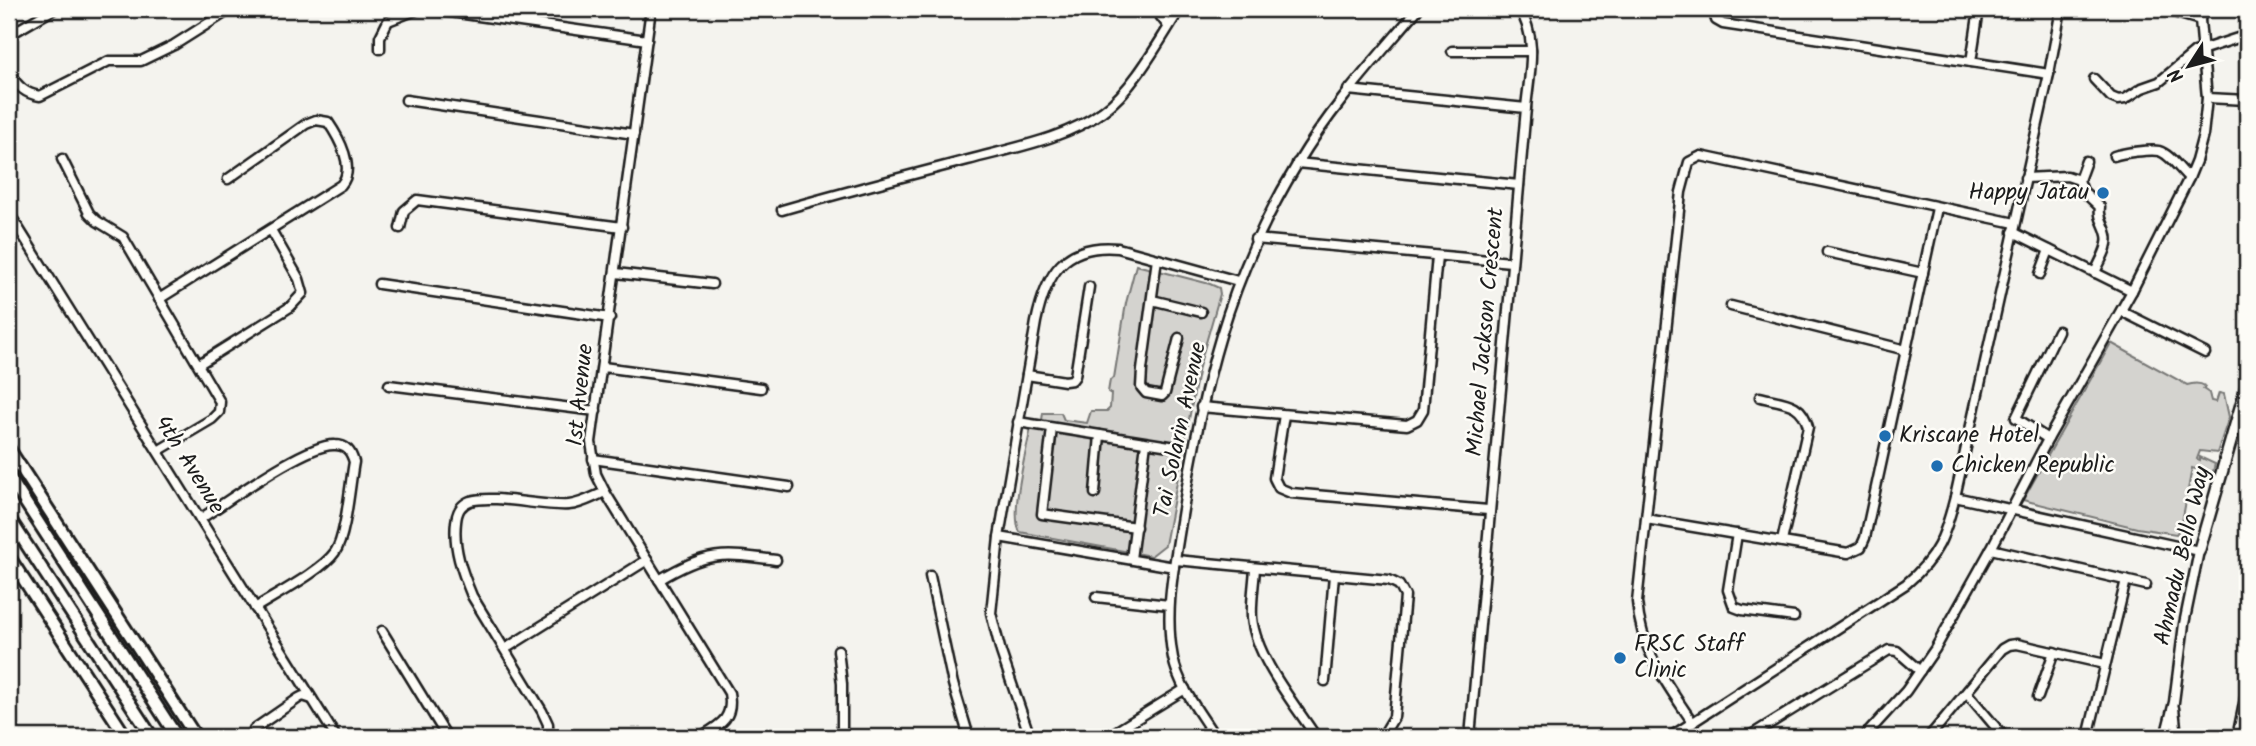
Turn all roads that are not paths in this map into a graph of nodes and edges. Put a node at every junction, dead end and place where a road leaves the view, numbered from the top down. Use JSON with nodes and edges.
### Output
{"nodes":[{"id":1,"x":54,"y":9,"type":"edge"},
{"id":2,"x":231,"y":9,"type":"edge"},
{"id":3,"x":419,"y":9,"type":"edge"},
{"id":4,"x":429,"y":9,"type":"edge"},
{"id":5,"x":651,"y":9,"type":"edge"},
{"id":6,"x":1155,"y":9,"type":"edge"},
{"id":7,"x":1180,"y":9,"type":"edge"},
{"id":8,"x":1418,"y":9,"type":"edge"},
{"id":9,"x":1519,"y":9,"type":"edge"},
{"id":10,"x":1713,"y":9,"type":"edge"},
{"id":11,"x":1979,"y":9,"type":"edge"},
{"id":12,"x":2061,"y":9,"type":"edge"},
{"id":13,"x":2163,"y":9,"type":"edge"},
{"id":14,"x":2202,"y":9,"type":"edge"},
{"id":15,"x":486,"y":13,"type":"edge"},
{"id":16,"x":2200,"y":20,"type":"junction"},
{"id":17,"x":1168,"y":26,"type":"junction"},
{"id":18,"x":9,"y":35,"type":"edge"},
{"id":19,"x":2244,"y":36,"type":"dead end"},
{"id":20,"x":647,"y":40,"type":"junction"},
{"id":21,"x":2204,"y":48,"type":"junction"},
{"id":22,"x":380,"y":49,"type":"dead end"},
{"id":23,"x":1452,"y":51,"type":"dead end"},
{"id":24,"x":1531,"y":51,"type":"junction"},
{"id":25,"x":1971,"y":62,"type":"junction"},
{"id":26,"x":9,"y":74,"type":"edge"},
{"id":27,"x":2049,"y":74,"type":"junction"},
{"id":28,"x":2094,"y":79,"type":"dead end"},
{"id":29,"x":1348,"y":90,"type":"junction"},
{"id":30,"x":2207,"y":98,"type":"junction"},
{"id":31,"x":406,"y":100,"type":"dead end"},
{"id":32,"x":2247,"y":100,"type":"edge"},
{"id":33,"x":1526,"y":108,"type":"junction"},
{"id":34,"x":634,"y":134,"type":"junction"},
{"id":35,"x":2113,"y":156,"type":"dead end"},
{"id":36,"x":62,"y":159,"type":"dead end"},
{"id":37,"x":2086,"y":161,"type":"dead end"},
{"id":38,"x":1297,"y":163,"type":"junction"},
{"id":39,"x":228,"y":178,"type":"dead end"},
{"id":40,"x":2025,"y":178,"type":"junction"},
{"id":41,"x":2189,"y":178,"type":"junction"},
{"id":42,"x":2079,"y":180,"type":"junction"},
{"id":43,"x":1519,"y":186,"type":"junction"},
{"id":44,"x":1937,"y":208,"type":"junction"},
{"id":45,"x":782,"y":210,"type":"dead end"},
{"id":46,"x":9,"y":213,"type":"edge"},
{"id":47,"x":622,"y":227,"type":"junction"},
{"id":48,"x":400,"y":228,"type":"dead end"},
{"id":49,"x":2014,"y":228,"type":"junction"},
{"id":50,"x":271,"y":230,"type":"junction"},
{"id":51,"x":1255,"y":240,"type":"junction"},
{"id":52,"x":2049,"y":250,"type":"junction"},
{"id":53,"x":1827,"y":251,"type":"dead end"},
{"id":54,"x":1437,"y":257,"type":"junction"},
{"id":55,"x":1157,"y":259,"type":"junction"},
{"id":56,"x":1511,"y":262,"type":"junction"},
{"id":57,"x":1923,"y":273,"type":"junction"},
{"id":58,"x":2095,"y":273,"type":"junction"},
{"id":59,"x":616,"y":274,"type":"junction"},
{"id":60,"x":2040,"y":275,"type":"dead end"},
{"id":61,"x":1238,"y":281,"type":"junction"},
{"id":62,"x":379,"y":284,"type":"dead end"},
{"id":63,"x":712,"y":284,"type":"dead end"},
{"id":64,"x":1090,"y":287,"type":"dead end"},
{"id":65,"x":2132,"y":291,"type":"junction"},
{"id":66,"x":159,"y":299,"type":"junction"},
{"id":67,"x":1152,"y":300,"type":"junction"},
{"id":68,"x":1731,"y":306,"type":"dead end"},
{"id":69,"x":2121,"y":311,"type":"junction"},
{"id":70,"x":1201,"y":312,"type":"dead end"},
{"id":71,"x":610,"y":318,"type":"junction"},
{"id":72,"x":2058,"y":331,"type":"dead end"},
{"id":73,"x":1179,"y":338,"type":"dead end"},
{"id":74,"x":1906,"y":349,"type":"junction"},
{"id":75,"x":2205,"y":353,"type":"dead end"},
{"id":76,"x":199,"y":364,"type":"junction"},
{"id":77,"x":603,"y":367,"type":"junction"},
{"id":78,"x":1027,"y":375,"type":"junction"},
{"id":79,"x":389,"y":385,"type":"dead end"},
{"id":80,"x":2247,"y":385,"type":"edge"},
{"id":81,"x":761,"y":388,"type":"dead end"},
{"id":82,"x":1760,"y":397,"type":"dead end"},
{"id":83,"x":1201,"y":407,"type":"junction"},
{"id":84,"x":596,"y":411,"type":"junction"},
{"id":85,"x":1284,"y":415,"type":"junction"},
{"id":86,"x":1018,"y":422,"type":"junction"},
{"id":87,"x":1052,"y":428,"type":"junction"},
{"id":88,"x":1100,"y":435,"type":"junction"},
{"id":89,"x":2048,"y":439,"type":"junction"},
{"id":90,"x":1146,"y":443,"type":"junction"},
{"id":91,"x":1176,"y":447,"type":"dead end"},
{"id":92,"x":9,"y":449,"type":"edge"},
{"id":93,"x":158,"y":451,"type":"junction"},
{"id":94,"x":593,"y":459,"type":"junction"},
{"id":95,"x":9,"y":477,"type":"edge"},
{"id":96,"x":789,"y":487,"type":"dead end"},
{"id":97,"x":605,"y":492,"type":"junction"},
{"id":98,"x":1095,"y":493,"type":"dead end"},
{"id":99,"x":1955,"y":497,"type":"junction"},
{"id":100,"x":1488,"y":510,"type":"junction"},
{"id":101,"x":2009,"y":510,"type":"junction"},
{"id":102,"x":9,"y":518,"type":"edge"},
{"id":103,"x":200,"y":519,"type":"junction"},
{"id":104,"x":1646,"y":519,"type":"junction"},
{"id":105,"x":1136,"y":527,"type":"junction"},
{"id":106,"x":1737,"y":534,"type":"junction"},
{"id":107,"x":999,"y":537,"type":"junction"},
{"id":108,"x":1782,"y":541,"type":"junction"},
{"id":109,"x":1991,"y":549,"type":"junction"},
{"id":110,"x":2199,"y":551,"type":"junction"},
{"id":111,"x":9,"y":558,"type":"edge"},
{"id":112,"x":1131,"y":559,"type":"junction"},
{"id":113,"x":647,"y":560,"type":"junction"},
{"id":114,"x":776,"y":560,"type":"dead end"},
{"id":115,"x":1175,"y":564,"type":"junction"},
{"id":116,"x":1255,"y":568,"type":"junction"},
{"id":117,"x":930,"y":576,"type":"dead end"},
{"id":118,"x":1334,"y":576,"type":"junction"},
{"id":119,"x":659,"y":580,"type":"junction"},
{"id":120,"x":2126,"y":580,"type":"junction"},
{"id":121,"x":2146,"y":585,"type":"dead end"},
{"id":122,"x":1096,"y":597,"type":"dead end"},
{"id":123,"x":1169,"y":605,"type":"junction"},
{"id":124,"x":255,"y":608,"type":"junction"},
{"id":125,"x":1794,"y":617,"type":"dead end"},
{"id":126,"x":382,"y":631,"type":"dead end"},
{"id":127,"x":505,"y":649,"type":"junction"},
{"id":128,"x":838,"y":650,"type":"dead end"},
{"id":129,"x":2054,"y":652,"type":"junction"},
{"id":130,"x":2105,"y":664,"type":"junction"},
{"id":131,"x":1920,"y":671,"type":"junction"},
{"id":132,"x":1325,"y":681,"type":"dead end"},
{"id":133,"x":1185,"y":689,"type":"junction"},
{"id":134,"x":2247,"y":689,"type":"edge"},
{"id":135,"x":1967,"y":693,"type":"junction"},
{"id":136,"x":2038,"y":697,"type":"dead end"},
{"id":137,"x":312,"y":699,"type":"junction"},
{"id":138,"x":2174,"y":702,"type":"junction"},
{"id":139,"x":1693,"y":723,"type":"junction"},
{"id":140,"x":254,"y":729,"type":"dead end"},
{"id":141,"x":1118,"y":734,"type":"edge"},
{"id":142,"x":126,"y":737,"type":"edge"},
{"id":143,"x":152,"y":737,"type":"edge"},
{"id":144,"x":177,"y":737,"type":"edge"},
{"id":145,"x":196,"y":737,"type":"edge"},
{"id":146,"x":335,"y":737,"type":"edge"},
{"id":147,"x":447,"y":737,"type":"edge"},
{"id":148,"x":545,"y":737,"type":"edge"},
{"id":149,"x":700,"y":737,"type":"edge"},
{"id":150,"x":842,"y":737,"type":"edge"},
{"id":151,"x":969,"y":737,"type":"edge"},
{"id":152,"x":1030,"y":737,"type":"edge"},
{"id":153,"x":1107,"y":737,"type":"edge"},
{"id":154,"x":1215,"y":737,"type":"edge"},
{"id":155,"x":1316,"y":737,"type":"edge"},
{"id":156,"x":1382,"y":737,"type":"edge"},
{"id":157,"x":1470,"y":737,"type":"edge"},
{"id":158,"x":1671,"y":737,"type":"edge"},
{"id":159,"x":1748,"y":737,"type":"edge"},
{"id":160,"x":1864,"y":737,"type":"edge"},
{"id":161,"x":1929,"y":737,"type":"edge"},
{"id":162,"x":2004,"y":737,"type":"edge"},
{"id":163,"x":2088,"y":737,"type":"edge"},
{"id":164,"x":2165,"y":737,"type":"edge"},
{"id":165,"x":2177,"y":737,"type":"edge"},
{"id":166,"x":2237,"y":737,"type":"edge"}],
"edges":[{"from":1,"to":18,"type":"street"},
{"from":2,"to":26,"type":"street"},
{"from":3,"to":22,"type":"street"},
{"from":4,"to":15,"type":"street"},
{"from":5,"to":20,"type":"street","name":"1st Avenue"},
{"from":6,"to":17,"type":"street"},
{"from":7,"to":17,"type":"street"},
{"from":8,"to":29,"type":"street","name":"Tai Solarin Avenue"},
{"from":9,"to":24,"type":"street","name":"Michael Jackson Crescent"},
{"from":10,"to":25,"type":"street"},
{"from":11,"to":25,"type":"street"},
{"from":12,"to":27,"type":"street"},
{"from":13,"to":16,"type":"street"},
{"from":14,"to":16,"type":"street"},
{"from":15,"to":20,"type":"street"},
{"from":16,"to":21,"type":"street"},
{"from":17,"to":45,"type":"street"},
{"from":19,"to":21,"type":"street"},
{"from":20,"to":34,"type":"street","name":"1st Avenue"},
{"from":21,"to":28,"type":"street"},
{"from":21,"to":30,"type":"street"},
{"from":23,"to":24,"type":"street"},
{"from":24,"to":33,"type":"street","name":"Michael Jackson Crescent"},
{"from":25,"to":27,"type":"street"},
{"from":27,"to":40,"type":"street"},
{"from":29,"to":33,"type":"street"},
{"from":29,"to":38,"type":"street","name":"Tai Solarin Avenue"},
{"from":30,"to":32,"type":"street"},
{"from":30,"to":41,"type":"street"},
{"from":31,"to":34,"type":"street"},
{"from":33,"to":43,"type":"street","name":"Michael Jackson Crescent"},
{"from":34,"to":47,"type":"street","name":"1st Avenue"},
{"from":35,"to":41,"type":"street"},
{"from":36,"to":66,"type":"street"},
{"from":37,"to":42,"type":"street"},
{"from":38,"to":43,"type":"street"},
{"from":38,"to":51,"type":"street","name":"Tai Solarin Avenue"},
{"from":39,"to":50,"type":"street"},
{"from":40,"to":42,"type":"street"},
{"from":40,"to":49,"type":"street"},
{"from":41,"to":65,"type":"street"},
{"from":42,"to":58,"type":"street"},
{"from":43,"to":56,"type":"street","name":"Michael Jackson Crescent"},
{"from":44,"to":49,"type":"street"},
{"from":44,"to":57,"type":"street"},
{"from":44,"to":104,"type":"street"},
{"from":46,"to":93,"type":"street","name":"4th Avenue"},
{"from":47,"to":48,"type":"street"},
{"from":47,"to":59,"type":"street","name":"1st Avenue"},
{"from":49,"to":52,"type":"street"},
{"from":49,"to":99,"type":"street"},
{"from":50,"to":66,"type":"street"},
{"from":50,"to":76,"type":"street"},
{"from":51,"to":54,"type":"street"},
{"from":51,"to":61,"type":"street","name":"Tai Solarin Avenue"},
{"from":52,"to":58,"type":"street"},
{"from":52,"to":60,"type":"street"},
{"from":53,"to":57,"type":"street"},
{"from":54,"to":56,"type":"street"},
{"from":54,"to":85,"type":"street"},
{"from":55,"to":61,"type":"street"},
{"from":55,"to":67,"type":"street"},
{"from":55,"to":78,"type":"street"},
{"from":56,"to":100,"type":"street","name":"Michael Jackson Crescent"},
{"from":57,"to":74,"type":"street"},
{"from":58,"to":65,"type":"street"},
{"from":59,"to":63,"type":"street"},
{"from":59,"to":71,"type":"street","name":"1st Avenue"},
{"from":61,"to":83,"type":"street","name":"Tai Solarin Avenue"},
{"from":62,"to":71,"type":"street"},
{"from":64,"to":78,"type":"street"},
{"from":65,"to":69,"type":"street"},
{"from":66,"to":76,"type":"street"},
{"from":67,"to":70,"type":"street"},
{"from":67,"to":73,"type":"street"},
{"from":68,"to":74,"type":"street"},
{"from":69,"to":75,"type":"street"},
{"from":69,"to":89,"type":"street"},
{"from":71,"to":77,"type":"street","name":"1st Avenue"},
{"from":72,"to":89,"type":"street"},
{"from":74,"to":108,"type":"street"},
{"from":76,"to":93,"type":"street"},
{"from":77,"to":81,"type":"street"},
{"from":77,"to":84,"type":"street","name":"1st Avenue"},
{"from":78,"to":86,"type":"street"},
{"from":79,"to":84,"type":"street"},
{"from":80,"to":110,"type":"main road","name":"Ahmadu Bello Way"},
{"from":82,"to":108,"type":"street"},
{"from":83,"to":85,"type":"street"},
{"from":83,"to":115,"type":"street","name":"Tai Solarin Avenue"},
{"from":84,"to":94,"type":"street","name":"1st Avenue"},
{"from":85,"to":100,"type":"street"},
{"from":86,"to":87,"type":"street"},
{"from":86,"to":107,"type":"street"},
{"from":87,"to":88,"type":"street"},
{"from":87,"to":105,"type":"street"},
{"from":88,"to":90,"type":"street"},
{"from":88,"to":98,"type":"street"},
{"from":89,"to":101,"type":"street"},
{"from":90,"to":91,"type":"street"},
{"from":90,"to":105,"type":"street"},
{"from":92,"to":145,"type":"highway"},
{"from":93,"to":103,"type":"street","name":"4th Avenue"},
{"from":94,"to":96,"type":"street"},
{"from":94,"to":97,"type":"street","name":"1st Avenue"},
{"from":95,"to":144,"type":"highway"},
{"from":97,"to":113,"type":"street","name":"1st Avenue"},
{"from":97,"to":127,"type":"street"},
{"from":99,"to":101,"type":"street"},
{"from":99,"to":139,"type":"street"},
{"from":100,"to":157,"type":"street","name":"Michael Jackson Crescent"},
{"from":101,"to":109,"type":"street"},
{"from":101,"to":110,"type":"street"},
{"from":102,"to":143,"type":"highway"},
{"from":103,"to":124,"type":"street","name":"4th Avenue"},
{"from":103,"to":124,"type":"street"},
{"from":104,"to":106,"type":"street"},
{"from":104,"to":139,"type":"street"},
{"from":105,"to":112,"type":"street"},
{"from":106,"to":108,"type":"street"},
{"from":106,"to":125,"type":"street"},
{"from":107,"to":112,"type":"street"},
{"from":107,"to":152,"type":"street"},
{"from":109,"to":120,"type":"street"},
{"from":109,"to":131,"type":"street"},
{"from":110,"to":138,"type":"street","name":"Ahmadu Bello Way"},
{"from":111,"to":142,"type":"highway"},
{"from":112,"to":115,"type":"street"},
{"from":113,"to":119,"type":"street","name":"1st Avenue"},
{"from":113,"to":127,"type":"street"},
{"from":114,"to":119,"type":"street"},
{"from":115,"to":116,"type":"street"},
{"from":115,"to":123,"type":"street","name":"Tai Solarin Avenue"},
{"from":116,"to":118,"type":"street"},
{"from":116,"to":155,"type":"street"},
{"from":117,"to":151,"type":"street"},
{"from":118,"to":132,"type":"street"},
{"from":118,"to":156,"type":"street"},
{"from":119,"to":149,"type":"street","name":"1st Avenue"},
{"from":120,"to":121,"type":"street"},
{"from":120,"to":130,"type":"street"},
{"from":122,"to":123,"type":"street"},
{"from":123,"to":133,"type":"street","name":"Tai Solarin Avenue"},
{"from":124,"to":137,"type":"street","name":"4th Avenue"},
{"from":126,"to":147,"type":"street"},
{"from":127,"to":148,"type":"street"},
{"from":128,"to":150,"type":"street"},
{"from":129,"to":130,"type":"street"},
{"from":129,"to":135,"type":"street"},
{"from":129,"to":136,"type":"street"},
{"from":130,"to":163,"type":"street"},
{"from":131,"to":159,"type":"street"},
{"from":131,"to":160,"type":"street"},
{"from":133,"to":141,"type":"street"},
{"from":133,"to":154,"type":"street","name":"Tai Solarin Avenue"},
{"from":134,"to":166,"type":"street"},
{"from":135,"to":161,"type":"street"},
{"from":135,"to":162,"type":"street"},
{"from":137,"to":140,"type":"street"},
{"from":137,"to":146,"type":"street","name":"4th Avenue"},
{"from":138,"to":164,"type":"street","name":"Ahmadu Bello Way"},
{"from":138,"to":165,"type":"street"},
{"from":139,"to":158,"type":"street"},
{"from":141,"to":153,"type":"street"}]}
